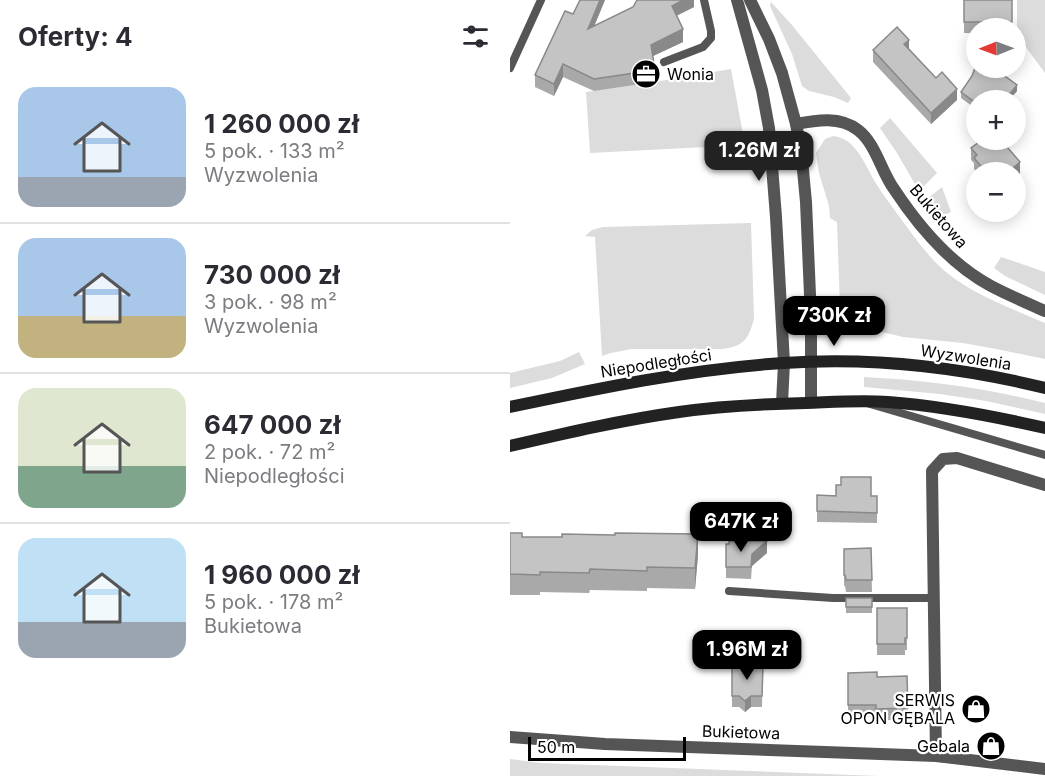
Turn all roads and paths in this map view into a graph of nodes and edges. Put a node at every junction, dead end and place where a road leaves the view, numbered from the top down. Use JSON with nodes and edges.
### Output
{"nodes":[{"id":1,"x":541,"y":0,"type":"edge"},
{"id":2,"x":704,"y":0,"type":"edge"},
{"id":3,"x":737,"y":0,"type":"edge"},
{"id":4,"x":750,"y":0,"type":"edge"},
{"id":5,"x":664,"y":62,"type":"dead end"},
{"id":6,"x":510,"y":68,"type":"edge"},
{"id":7,"x":796,"y":124,"type":"junction"},
{"id":8,"x":1045,"y":311,"type":"edge"},
{"id":9,"x":810,"y":362,"type":"junction"},
{"id":10,"x":784,"y":363,"type":"junction"},
{"id":11,"x":1045,"y":388,"type":"edge"},
{"id":12,"x":858,"y":401,"type":"junction"},
{"id":13,"x":811,"y":402,"type":"junction"},
{"id":14,"x":783,"y":403,"type":"junction"},
{"id":15,"x":510,"y":407,"type":"edge"},
{"id":16,"x":1045,"y":428,"type":"edge"},
{"id":17,"x":510,"y":446,"type":"edge"},
{"id":18,"x":1045,"y":455,"type":"edge"},
{"id":19,"x":1045,"y":485,"type":"edge"},
{"id":20,"x":729,"y":591,"type":"dead end"},
{"id":21,"x":934,"y":598,"type":"junction"},
{"id":22,"x":510,"y":737,"type":"edge"},
{"id":23,"x":936,"y":756,"type":"junction"},
{"id":24,"x":1045,"y":770,"type":"edge"}],
"edges":[{"from":1,"to":6,"type":"lane"},
{"from":2,"to":5,"type":"lane"},
{"from":3,"to":10,"type":"street"},
{"from":4,"to":7,"type":"street"},
{"from":7,"to":8,"type":"street","name":"Bukietowa"},
{"from":7,"to":9,"type":"street"},
{"from":9,"to":10,"type":"main road","name":"Niepodległości"},
{"from":9,"to":11,"type":"main road","name":"Wyzwolenia"},
{"from":9,"to":13,"type":"street"},
{"from":10,"to":14,"type":"street"},
{"from":10,"to":15,"type":"main road","name":"Niepodległości"},
{"from":12,"to":13,"type":"main road"},
{"from":12,"to":16,"type":"main road"},
{"from":12,"to":18,"type":"lane"},
{"from":13,"to":14,"type":"main road"},
{"from":14,"to":17,"type":"main road"},
{"from":19,"to":21,"type":"street"},
{"from":20,"to":21,"type":"lane"},
{"from":21,"to":23,"type":"street"},
{"from":22,"to":23,"type":"street","name":"Bukietowa"},
{"from":23,"to":24,"type":"street","name":"Bukietowa"}]}
